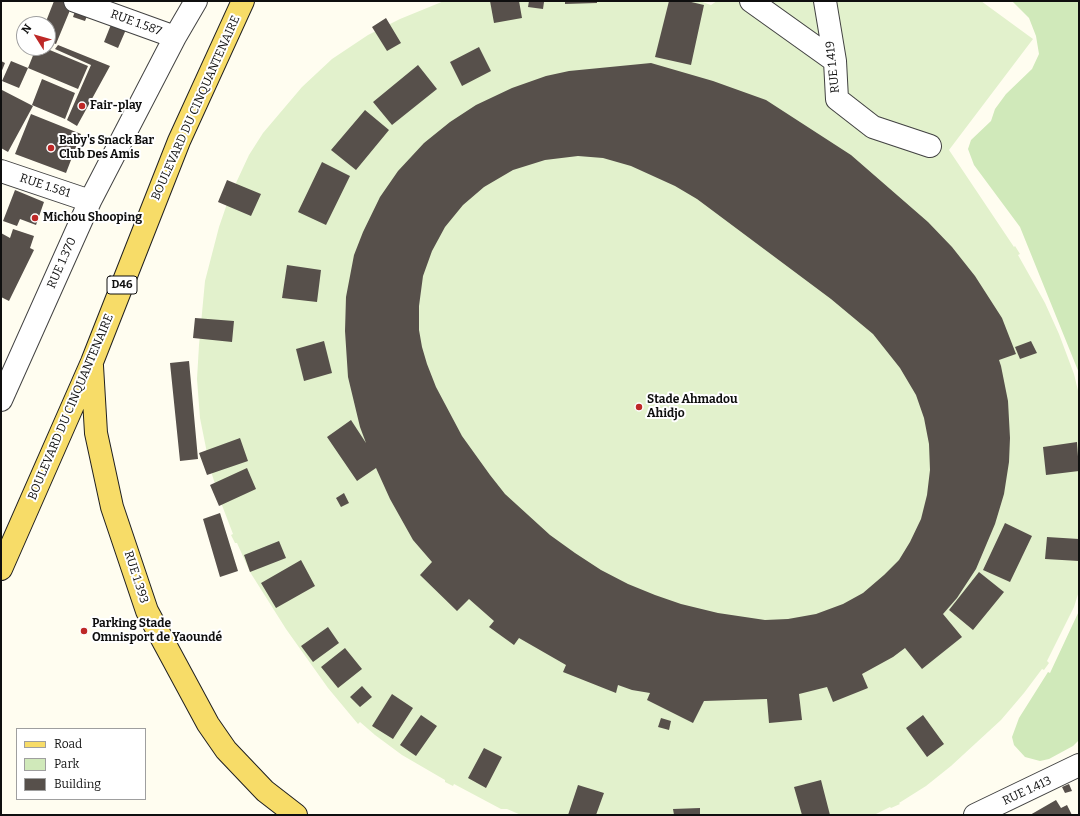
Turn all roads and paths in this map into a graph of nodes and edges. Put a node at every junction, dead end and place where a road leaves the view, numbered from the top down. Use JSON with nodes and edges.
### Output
{"nodes":[{"id":1,"x":75,"y":1,"type":"edge"},
{"id":2,"x":196,"y":1,"type":"edge"},
{"id":3,"x":243,"y":1,"type":"edge"},
{"id":4,"x":751,"y":1,"type":"edge"},
{"id":5,"x":826,"y":1,"type":"edge"},
{"id":6,"x":175,"y":37,"type":"junction"},
{"id":7,"x":834,"y":61,"type":"junction"},
{"id":8,"x":930,"y":146,"type":"dead end"},
{"id":9,"x":1,"y":171,"type":"edge"},
{"id":10,"x":90,"y":201,"type":"junction"},
{"id":11,"x":92,"y":362,"type":"junction"},
{"id":12,"x":1,"y":400,"type":"edge"},
{"id":13,"x":1,"y":570,"type":"edge"},
{"id":14,"x":1079,"y":765,"type":"edge"},
{"id":15,"x":296,"y":815,"type":"edge"},
{"id":16,"x":975,"y":815,"type":"edge"}],
"edges":[{"from":1,"to":6,"type":"street","name":"RUE 1.587"},
{"from":2,"to":6,"type":"street","name":"RUE 1.370"},
{"from":3,"to":11,"type":"main road","name":"BOULEVARD DU CINQUANTENAIRE","number":"D46"},
{"from":4,"to":7,"type":"street"},
{"from":5,"to":7,"type":"street","name":"RUE 1.419"},
{"from":6,"to":10,"type":"street","name":"RUE 1.370"},
{"from":7,"to":8,"type":"street","name":"RUE 1.419"},
{"from":9,"to":10,"type":"street","name":"RUE 1.581"},
{"from":10,"to":12,"type":"street","name":"RUE 1.370"},
{"from":11,"to":13,"type":"main road","name":"BOULEVARD DU CINQUANTENAIRE","number":"D46"},
{"from":11,"to":15,"type":"main road","name":"RUE 1.393"},
{"from":14,"to":16,"type":"street","name":"RUE 1.413"}]}
